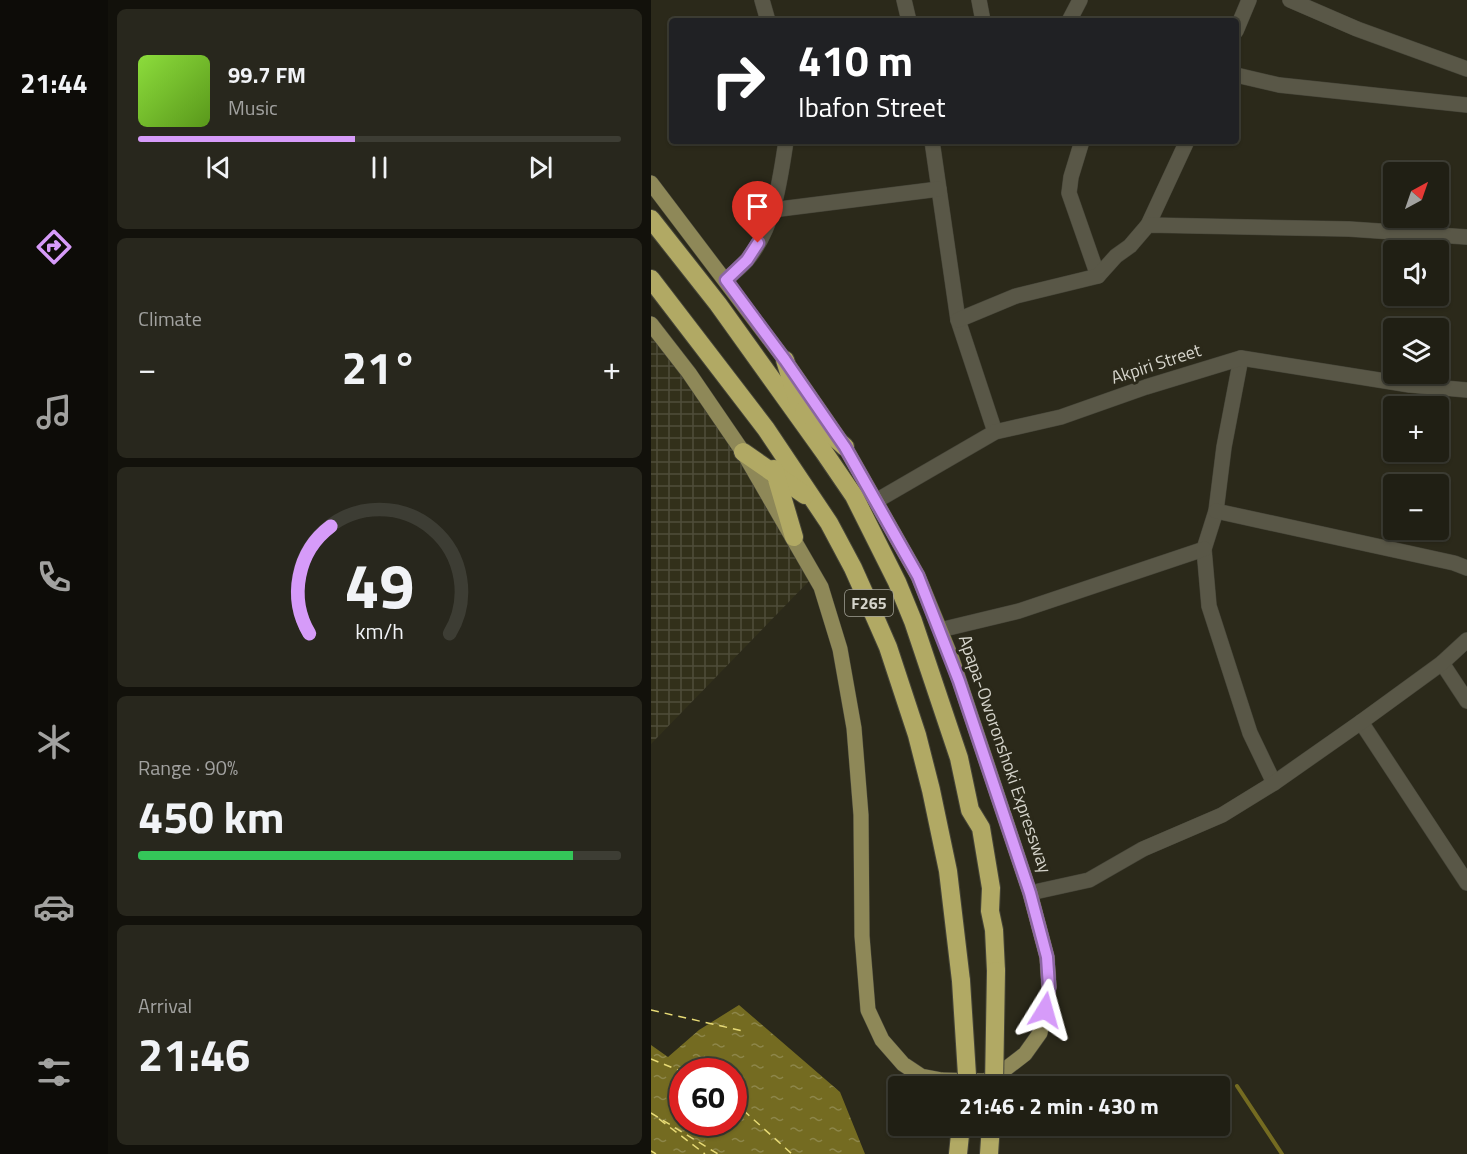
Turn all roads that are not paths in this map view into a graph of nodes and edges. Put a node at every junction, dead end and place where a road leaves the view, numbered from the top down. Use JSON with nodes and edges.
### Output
{"nodes":[{"id":1,"x":762,"y":0,"type":"edge"},
{"id":2,"x":904,"y":0,"type":"edge"},
{"id":3,"x":979,"y":0,"type":"edge"},
{"id":4,"x":1080,"y":0,"type":"edge"},
{"id":5,"x":1249,"y":0,"type":"edge"},
{"id":6,"x":1290,"y":0,"type":"edge"},
{"id":7,"x":767,"y":18,"type":"edge"},
{"id":8,"x":908,"y":18,"type":"edge"},
{"id":9,"x":982,"y":18,"type":"edge"},
{"id":10,"x":1071,"y":18,"type":"edge"},
{"id":11,"x":1239,"y":24,"type":"edge"},
{"id":12,"x":1467,"y":69,"type":"edge"},
{"id":13,"x":1239,"y":76,"type":"edge"},
{"id":14,"x":1467,"y":105,"type":"edge"},
{"id":15,"x":786,"y":144,"type":"edge"},
{"id":16,"x":932,"y":144,"type":"edge"},
{"id":17,"x":1080,"y":144,"type":"edge"},
{"id":18,"x":1186,"y":144,"type":"edge"},
{"id":19,"x":651,"y":183,"type":"edge"},
{"id":20,"x":939,"y":189,"type":"junction"},
{"id":21,"x":772,"y":210,"type":"junction"},
{"id":22,"x":651,"y":219,"type":"edge"},
{"id":23,"x":1148,"y":225,"type":"junction"},
{"id":24,"x":1467,"y":237,"type":"edge"},
{"id":25,"x":1098,"y":276,"type":"junction"},
{"id":26,"x":651,"y":279,"type":"edge"},
{"id":27,"x":726,"y":280,"type":"junction"},
{"id":28,"x":958,"y":320,"type":"junction"},
{"id":29,"x":651,"y":324,"type":"edge"},
{"id":30,"x":1241,"y":358,"type":"junction"},
{"id":31,"x":785,"y":360,"type":"junction"},
{"id":32,"x":769,"y":373,"type":"junction"},
{"id":33,"x":1467,"y":390,"type":"edge"},
{"id":34,"x":798,"y":405,"type":"junction"},
{"id":35,"x":766,"y":429,"type":"junction"},
{"id":36,"x":995,"y":432,"type":"junction"},
{"id":37,"x":845,"y":447,"type":"junction"},
{"id":38,"x":743,"y":452,"type":"junction"},
{"id":39,"x":824,"y":452,"type":"junction"},
{"id":40,"x":775,"y":474,"type":"junction"},
{"id":41,"x":876,"y":501,"type":"junction"},
{"id":42,"x":1216,"y":511,"type":"junction"},
{"id":43,"x":829,"y":523,"type":"junction"},
{"id":44,"x":794,"y":537,"type":"junction"},
{"id":45,"x":1204,"y":549,"type":"junction"},
{"id":46,"x":1467,"y":568,"type":"edge"},
{"id":47,"x":940,"y":630,"type":"junction"},
{"id":48,"x":1467,"y":640,"type":"edge"},
{"id":49,"x":1442,"y":663,"type":"junction"},
{"id":50,"x":1467,"y":701,"type":"edge"},
{"id":51,"x":1361,"y":722,"type":"junction"},
{"id":52,"x":1274,"y":783,"type":"junction"},
{"id":53,"x":1467,"y":883,"type":"edge"},
{"id":54,"x":1030,"y":893,"type":"junction"},
{"id":55,"x":967,"y":1076,"type":"edge"},
{"id":56,"x":994,"y":1076,"type":"edge"},
{"id":57,"x":960,"y":1136,"type":"edge"},
{"id":58,"x":990,"y":1136,"type":"edge"},
{"id":59,"x":958,"y":1154,"type":"edge"},
{"id":60,"x":989,"y":1154,"type":"edge"}],
"edges":[{"from":1,"to":7,"type":"street"},
{"from":2,"to":8,"type":"street"},
{"from":3,"to":9,"type":"street"},
{"from":4,"to":10,"type":"street"},
{"from":5,"to":11,"type":"street"},
{"from":6,"to":12,"type":"street"},
{"from":13,"to":14,"type":"street"},
{"from":15,"to":21,"type":"street"},
{"from":16,"to":20,"type":"street"},
{"from":17,"to":25,"type":"street"},
{"from":18,"to":23,"type":"street"},
{"from":19,"to":27,"type":"main road","name":"Apapa-Oworonshoki Expressway"},
{"from":20,"to":21,"type":"street"},
{"from":20,"to":28,"type":"street"},
{"from":21,"to":27,"type":"street"},
{"from":22,"to":32,"type":"highway","number":"F265"},
{"from":23,"to":24,"type":"street"},
{"from":23,"to":25,"type":"street"},
{"from":25,"to":28,"type":"street"},
{"from":26,"to":35,"type":"highway","number":"F265"},
{"from":27,"to":31,"type":"main road","name":"Apapa-Oworonshoki Expressway"},
{"from":28,"to":36,"type":"street"},
{"from":29,"to":38,"type":"main road","name":"Apapa-Oworonshoki Expressway"},
{"from":30,"to":33,"type":"street","name":"Akpiri Street"},
{"from":30,"to":36,"type":"street","name":"Akpiri Street"},
{"from":30,"to":42,"type":"street"},
{"from":31,"to":34,"type":"highway"},
{"from":31,"to":37,"type":"main road","name":"Apapa-Oworonshoki Expressway"},
{"from":32,"to":34,"type":"highway"},
{"from":32,"to":39,"type":"highway","number":"F265"},
{"from":34,"to":37,"type":"highway"},
{"from":34,"to":39,"type":"highway"},
{"from":35,"to":40,"type":"highway"},
{"from":35,"to":43,"type":"highway","number":"F265"},
{"from":36,"to":41,"type":"street","name":"Akpiri Street"},
{"from":37,"to":41,"type":"main road","name":"Apapa-Oworonshoki Expressway"},
{"from":38,"to":40,"type":"highway"},
{"from":38,"to":44,"type":"main road","name":"Apapa-Oworonshoki Expressway"},
{"from":39,"to":56,"type":"highway","number":"F265","bridge":true},
{"from":40,"to":43,"type":"highway"},
{"from":40,"to":44,"type":"highway"},
{"from":41,"to":47,"type":"main road","name":"Apapa-Oworonshoki Expressway"},
{"from":42,"to":45,"type":"street"},
{"from":42,"to":46,"type":"street"},
{"from":43,"to":55,"type":"highway","number":"F265","bridge":true},
{"from":44,"to":54,"type":"main road","name":"Apapa-Oworonshoki Expressway"},
{"from":45,"to":47,"type":"street"},
{"from":45,"to":52,"type":"street"},
{"from":47,"to":54,"type":"main road","name":"Apapa-Oworonshoki Expressway"},
{"from":48,"to":49,"type":"street"},
{"from":49,"to":50,"type":"street"},
{"from":49,"to":51,"type":"street"},
{"from":51,"to":52,"type":"street"},
{"from":51,"to":53,"type":"street"},
{"from":52,"to":54,"type":"street"},
{"from":57,"to":59,"type":"highway"},
{"from":58,"to":60,"type":"highway"}]}
